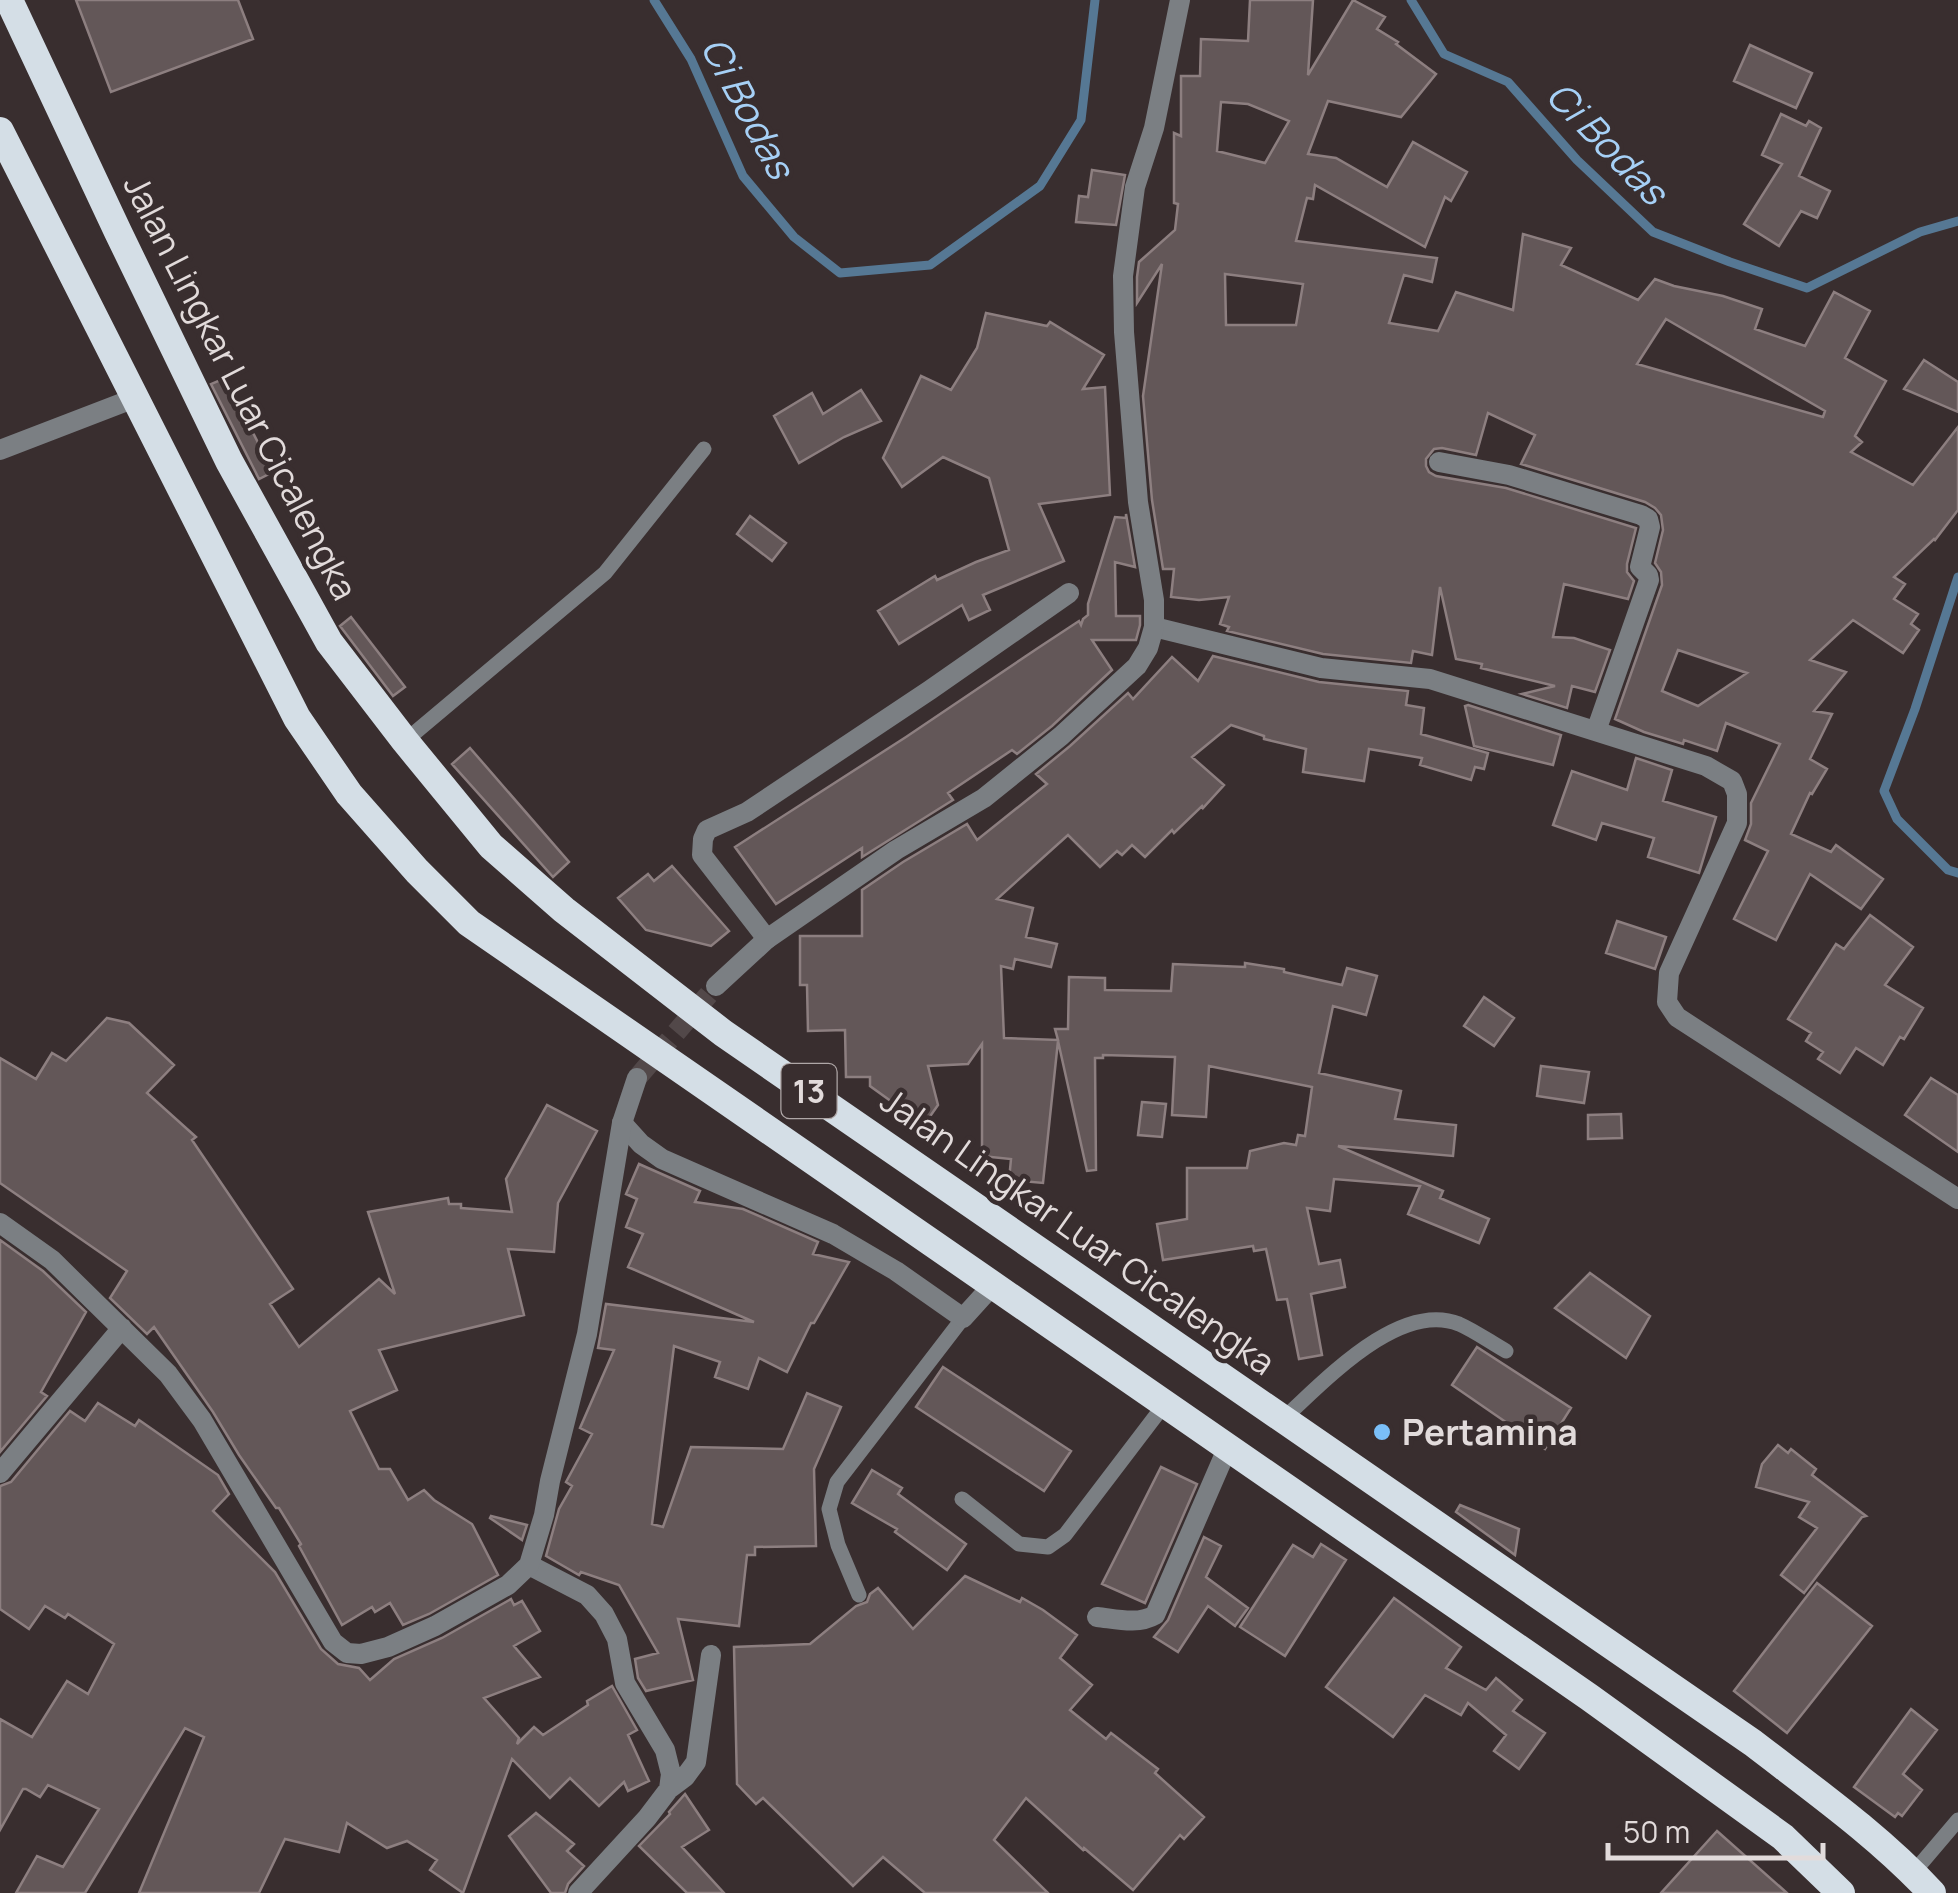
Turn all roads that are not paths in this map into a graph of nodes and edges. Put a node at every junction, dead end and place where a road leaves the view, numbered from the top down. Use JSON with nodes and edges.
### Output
{"nodes":[{"id":1,"x":9,"y":0,"type":"edge"},
{"id":2,"x":1180,"y":0,"type":"edge"},
{"id":3,"x":0,"y":132,"type":"edge"},
{"id":4,"x":135,"y":398,"type":"junction"},
{"id":5,"x":704,"y":449,"type":"dead end"},
{"id":6,"x":0,"y":450,"type":"edge"},
{"id":7,"x":1439,"y":462,"type":"dead end"},
{"id":8,"x":1069,"y":593,"type":"dead end"},
{"id":9,"x":1154,"y":627,"type":"junction"},
{"id":10,"x":1596,"y":732,"type":"junction"},
{"id":11,"x":405,"y":741,"type":"junction"},
{"id":12,"x":767,"y":939,"type":"junction"},
{"id":13,"x":716,"y":986,"type":"tunnel mouth"},
{"id":14,"x":638,"y":1078,"type":"tunnel mouth"},
{"id":15,"x":622,"y":1123,"type":"junction"},
{"id":16,"x":1958,"y":1199,"type":"edge"},
{"id":17,"x":0,"y":1222,"type":"edge"},
{"id":18,"x":992,"y":1286,"type":"junction"},
{"id":19,"x":963,"y":1318,"type":"junction"},
{"id":20,"x":122,"y":1328,"type":"junction"},
{"id":21,"x":1506,"y":1351,"type":"dead end"},
{"id":22,"x":1164,"y":1406,"type":"junction"},
{"id":23,"x":1284,"y":1418,"type":"junction"},
{"id":24,"x":1227,"y":1449,"type":"junction"},
{"id":25,"x":0,"y":1472,"type":"edge"},
{"id":26,"x":962,"y":1498,"type":"dead end"},
{"id":27,"x":529,"y":1565,"type":"junction"},
{"id":28,"x":859,"y":1595,"type":"dead end"},
{"id":29,"x":1097,"y":1618,"type":"dead end"},
{"id":30,"x":712,"y":1655,"type":"dead end"},
{"id":31,"x":669,"y":1789,"type":"junction"},
{"id":32,"x":1958,"y":1820,"type":"edge"},
{"id":33,"x":1923,"y":1883,"type":"edge"},
{"id":34,"x":578,"y":1893,"type":"edge"},
{"id":35,"x":1841,"y":1893,"type":"edge"}],
"edges":[{"from":1,"to":11,"type":"highway","name":"Jalan Lingkar Luar Cicalengka","number":"13"},
{"from":2,"to":9,"type":"street"},
{"from":3,"to":4,"type":"highway","number":"13"},
{"from":4,"to":6,"type":"street"},
{"from":4,"to":18,"type":"highway","number":"13"},
{"from":5,"to":11,"type":"lane"},
{"from":7,"to":10,"type":"street"},
{"from":8,"to":12,"type":"street"},
{"from":9,"to":10,"type":"street"},
{"from":9,"to":12,"type":"street"},
{"from":10,"to":16,"type":"street"},
{"from":11,"to":23,"type":"highway","name":"Jalan Lingkar Luar Cicalengka","number":"13"},
{"from":12,"to":13,"type":"street"},
{"from":14,"to":15,"type":"street"},
{"from":15,"to":19,"type":"street"},
{"from":15,"to":27,"type":"street"},
{"from":17,"to":20,"type":"street"},
{"from":18,"to":19,"type":"street"},
{"from":18,"to":22,"type":"highway","number":"13"},
{"from":19,"to":28,"type":"lane"},
{"from":20,"to":25,"type":"street"},
{"from":20,"to":27,"type":"street"},
{"from":21,"to":23,"type":"lane"},
{"from":22,"to":24,"type":"highway","number":"13"},
{"from":22,"to":26,"type":"lane"},
{"from":23,"to":33,"type":"highway","name":"Jalan Lingkar Luar Cicalengka","number":"13"},
{"from":24,"to":29,"type":"street"},
{"from":24,"to":35,"type":"highway","number":"13"},
{"from":27,"to":31,"type":"street"},
{"from":30,"to":31,"type":"street"},
{"from":31,"to":34,"type":"street"},
{"from":32,"to":33,"type":"lane"}]}
